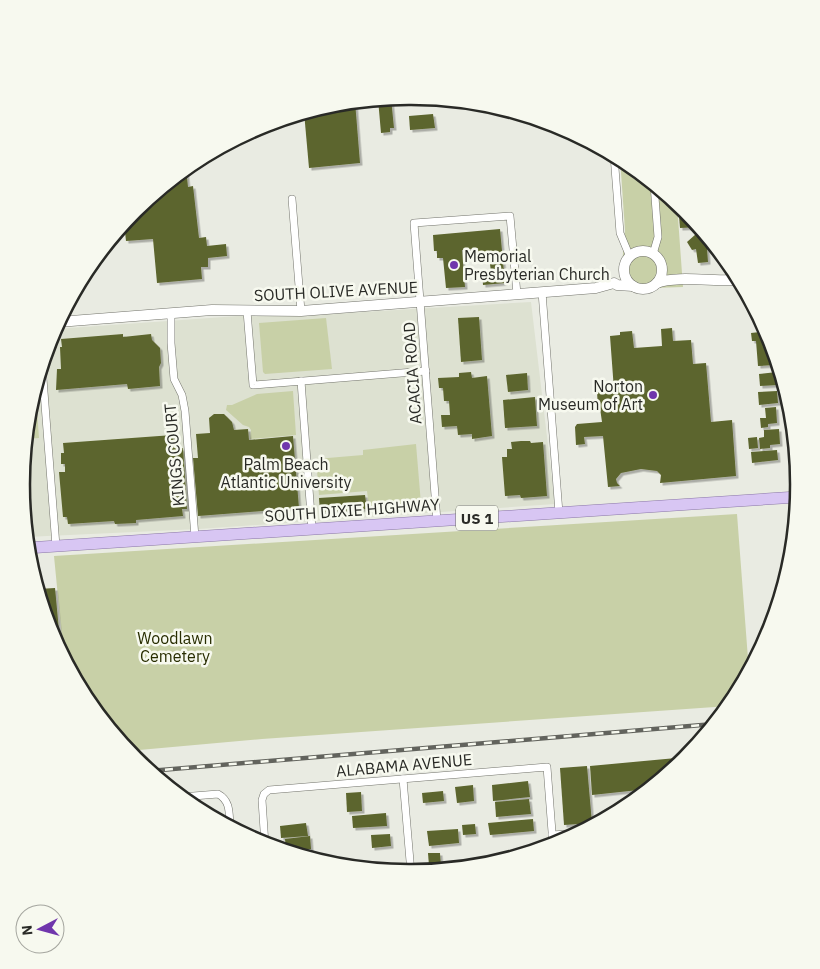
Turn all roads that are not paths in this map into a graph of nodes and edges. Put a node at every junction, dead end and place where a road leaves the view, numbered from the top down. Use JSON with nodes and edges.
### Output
{"nodes":[{"id":1,"x":615,"y":165,"type":"edge"},
{"id":2,"x":655,"y":194,"type":"edge"},
{"id":3,"x":292,"y":199,"type":"dead end"},
{"id":4,"x":652,"y":254,"type":"junction"},
{"id":5,"x":630,"y":257,"type":"junction"},
{"id":6,"x":625,"y":266,"type":"junction"},
{"id":7,"x":661,"y":266,"type":"junction"},
{"id":8,"x":674,"y":279,"type":"junction"},
{"id":9,"x":730,"y":280,"type":"edge"},
{"id":10,"x":614,"y":283,"type":"junction"},
{"id":11,"x":657,"y":283,"type":"junction"},
{"id":12,"x":633,"y":286,"type":"junction"},
{"id":13,"x":542,"y":292,"type":"junction"},
{"id":14,"x":517,"y":294,"type":"junction"},
{"id":15,"x":420,"y":302,"type":"junction"},
{"id":16,"x":247,"y":311,"type":"junction"},
{"id":17,"x":301,"y":311,"type":"junction"},
{"id":18,"x":171,"y":313,"type":"junction"},
{"id":19,"x":67,"y":321,"type":"edge"},
{"id":20,"x":426,"y":372,"type":"junction"},
{"id":21,"x":300,"y":381,"type":"junction"},
{"id":22,"x":43,"y":384,"type":"edge"},
{"id":23,"x":789,"y":498,"type":"edge"},
{"id":24,"x":559,"y":513,"type":"junction"},
{"id":25,"x":437,"y":521,"type":"junction"},
{"id":26,"x":312,"y":529,"type":"junction"},
{"id":27,"x":195,"y":537,"type":"junction"},
{"id":28,"x":56,"y":546,"type":"junction"},
{"id":29,"x":35,"y":547,"type":"edge"},
{"id":30,"x":403,"y":779,"type":"junction"},
{"id":31,"x":193,"y":796,"type":"edge"},
{"id":32,"x":229,"y":819,"type":"edge"},
{"id":33,"x":559,"y":834,"type":"edge"},
{"id":34,"x":552,"y":835,"type":"joint"},
{"id":35,"x":265,"y":836,"type":"edge"},
{"id":36,"x":410,"y":864,"type":"edge"}],
"edges":[{"from":1,"to":5,"type":"street"},
{"from":2,"to":4,"type":"street"},
{"from":3,"to":17,"type":"street"},
{"from":4,"to":5,"type":"street"},
{"from":4,"to":7,"type":"street"},
{"from":5,"to":6,"type":"street"},
{"from":6,"to":10,"type":"street"},
{"from":6,"to":12,"type":"street"},
{"from":7,"to":8,"type":"street"},
{"from":7,"to":11,"type":"street"},
{"from":8,"to":9,"type":"street"},
{"from":8,"to":11,"type":"street"},
{"from":10,"to":12,"type":"street","name":"SOUTH OLIVE AVENUE"},
{"from":10,"to":13,"type":"street","name":"SOUTH OLIVE AVENUE"},
{"from":11,"to":12,"type":"street"},
{"from":13,"to":14,"type":"street","name":"SOUTH OLIVE AVENUE"},
{"from":13,"to":24,"type":"street"},
{"from":14,"to":15,"type":"street","name":"SOUTH OLIVE AVENUE"},
{"from":14,"to":15,"type":"street","name":"ACACIA ROAD"},
{"from":15,"to":17,"type":"street","name":"SOUTH OLIVE AVENUE"},
{"from":15,"to":20,"type":"street","name":"ACACIA ROAD"},
{"from":16,"to":17,"type":"street","name":"SOUTH OLIVE AVENUE"},
{"from":16,"to":18,"type":"street","name":"SOUTH OLIVE AVENUE"},
{"from":16,"to":21,"type":"street"},
{"from":18,"to":19,"type":"street","name":"SOUTH OLIVE AVENUE"},
{"from":18,"to":27,"type":"street","name":"KINGS COURT"},
{"from":20,"to":21,"type":"street"},
{"from":20,"to":25,"type":"street","name":"ACACIA ROAD"},
{"from":21,"to":26,"type":"street"},
{"from":22,"to":28,"type":"street"},
{"from":23,"to":24,"type":"main road","name":"SOUTH DIXIE HIGHWAY","number":"US 1"},
{"from":24,"to":25,"type":"main road","name":"SOUTH DIXIE HIGHWAY","number":"US 1"},
{"from":25,"to":26,"type":"main road","name":"SOUTH DIXIE HIGHWAY","number":"US 1"},
{"from":26,"to":27,"type":"main road","name":"SOUTH DIXIE HIGHWAY","number":"US 1"},
{"from":27,"to":28,"type":"main road","name":"SOUTH DIXIE HIGHWAY","number":"US 1"},
{"from":28,"to":29,"type":"main road","name":"SOUTH DIXIE HIGHWAY","number":"US 1"},
{"from":30,"to":34,"type":"street","name":"ALABAMA AVENUE"},
{"from":30,"to":35,"type":"street","name":"ALABAMA AVENUE"},
{"from":30,"to":36,"type":"street"},
{"from":31,"to":32,"type":"street"},
{"from":33,"to":34,"type":"street"}]}
